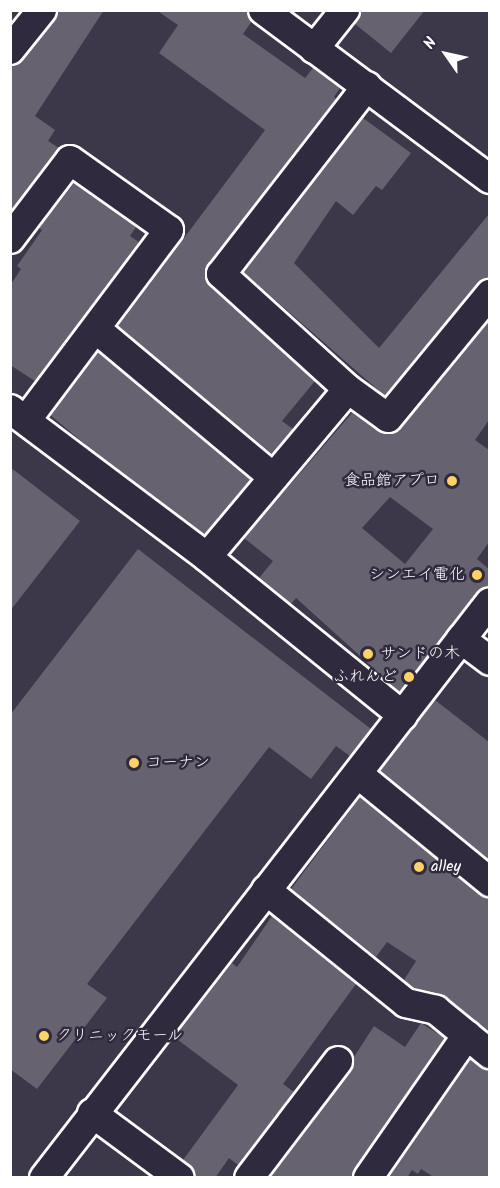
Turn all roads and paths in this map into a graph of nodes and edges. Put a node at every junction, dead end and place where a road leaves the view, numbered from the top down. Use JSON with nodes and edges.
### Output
{"nodes":[{"id":1,"x":42,"y":10,"type":"edge"},
{"id":2,"x":263,"y":10,"type":"edge"},
{"id":3,"x":345,"y":10,"type":"edge"},
{"id":4,"x":314,"y":49,"type":"junction"},
{"id":5,"x":10,"y":50,"type":"edge"},
{"id":6,"x":368,"y":86,"type":"junction"},
{"id":7,"x":489,"y":178,"type":"edge"},
{"id":8,"x":10,"y":239,"type":"edge"},
{"id":9,"x":489,"y":294,"type":"edge"},
{"id":10,"x":96,"y":329,"type":"junction"},
{"id":11,"x":348,"y":388,"type":"junction"},
{"id":12,"x":19,"y":414,"type":"edge"},
{"id":13,"x":272,"y":476,"type":"junction"},
{"id":14,"x":207,"y":557,"type":"junction"},
{"id":15,"x":489,"y":602,"type":"edge"},
{"id":16,"x":461,"y":639,"type":"junction"},
{"id":17,"x":489,"y":661,"type":"edge"},
{"id":18,"x":403,"y":716,"type":"junction"},
{"id":19,"x":358,"y":774,"type":"junction"},
{"id":20,"x":489,"y":882,"type":"edge"},
{"id":21,"x":266,"y":890,"type":"junction"},
{"id":22,"x":467,"y":1035,"type":"junction"},
{"id":23,"x":489,"y":1054,"type":"edge"},
{"id":24,"x":338,"y":1061,"type":"dead end"},
{"id":25,"x":92,"y":1113,"type":"junction"},
{"id":26,"x":44,"y":1178,"type":"edge"},
{"id":27,"x":180,"y":1178,"type":"edge"},
{"id":28,"x":249,"y":1178,"type":"edge"},
{"id":29,"x":368,"y":1178,"type":"edge"}],
"edges":[{"from":1,"to":5,"type":"street"},
{"from":2,"to":4,"type":"street"},
{"from":3,"to":4,"type":"street"},
{"from":4,"to":6,"type":"street"},
{"from":6,"to":7,"type":"street"},
{"from":6,"to":11,"type":"street"},
{"from":8,"to":10,"type":"street"},
{"from":9,"to":11,"type":"street"},
{"from":10,"to":12,"type":"street"},
{"from":10,"to":13,"type":"street"},
{"from":11,"to":13,"type":"street"},
{"from":12,"to":14,"type":"street"},
{"from":13,"to":14,"type":"street"},
{"from":14,"to":18,"type":"street"},
{"from":15,"to":16,"type":"street"},
{"from":16,"to":17,"type":"street"},
{"from":16,"to":18,"type":"street"},
{"from":18,"to":19,"type":"street"},
{"from":19,"to":20,"type":"street"},
{"from":19,"to":21,"type":"street"},
{"from":21,"to":22,"type":"street"},
{"from":21,"to":25,"type":"street"},
{"from":22,"to":23,"type":"street"},
{"from":22,"to":29,"type":"street"},
{"from":24,"to":28,"type":"street"},
{"from":25,"to":26,"type":"street"},
{"from":25,"to":27,"type":"street"}]}
